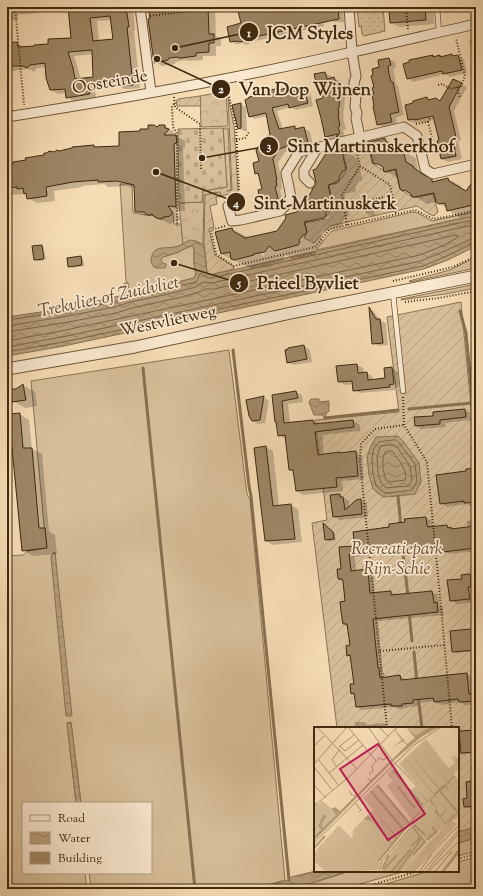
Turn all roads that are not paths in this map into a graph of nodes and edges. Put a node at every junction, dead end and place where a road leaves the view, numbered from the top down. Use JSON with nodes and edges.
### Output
{"nodes":[{"id":1,"x":140,"y":7,"type":"edge"},
{"id":2,"x":349,"y":7,"type":"edge"},
{"id":3,"x":437,"y":7,"type":"edge"},
{"id":4,"x":476,"y":24,"type":"edge"},
{"id":5,"x":439,"y":32,"type":"junction"},
{"id":6,"x":352,"y":52,"type":"junction"},
{"id":7,"x":151,"y":92,"type":"junction"},
{"id":8,"x":7,"y":117,"type":"edge"},
{"id":9,"x":357,"y":138,"type":"junction"},
{"id":10,"x":318,"y":147,"type":"junction"},
{"id":11,"x":472,"y":166,"type":"dead end"},
{"id":12,"x":310,"y":183,"type":"dead end"},
{"id":13,"x":228,"y":206,"type":"road end"},
{"id":14,"x":476,"y":276,"type":"edge"},
{"id":15,"x":393,"y":293,"type":"junction"},
{"id":16,"x":7,"y":369,"type":"edge"},
{"id":17,"x":403,"y":391,"type":"road end"}],
"edges":[{"from":1,"to":7,"type":"street"},
{"from":2,"to":6,"type":"street"},
{"from":3,"to":5,"type":"lane"},
{"from":4,"to":5,"type":"street","name":"Oosteinde"},
{"from":5,"to":6,"type":"street","name":"Oosteinde"},
{"from":6,"to":7,"type":"street","name":"Oosteinde"},
{"from":6,"to":9,"type":"street"},
{"from":7,"to":8,"type":"street","name":"Oosteinde"},
{"from":9,"to":10,"type":"street"},
{"from":9,"to":11,"type":"street"},
{"from":10,"to":12,"type":"street"},
{"from":10,"to":13,"type":"street"},
{"from":14,"to":15,"type":"street","name":"Westvlietweg"},
{"from":15,"to":16,"type":"street","name":"Westvlietweg"},
{"from":15,"to":17,"type":"lane"}]}
